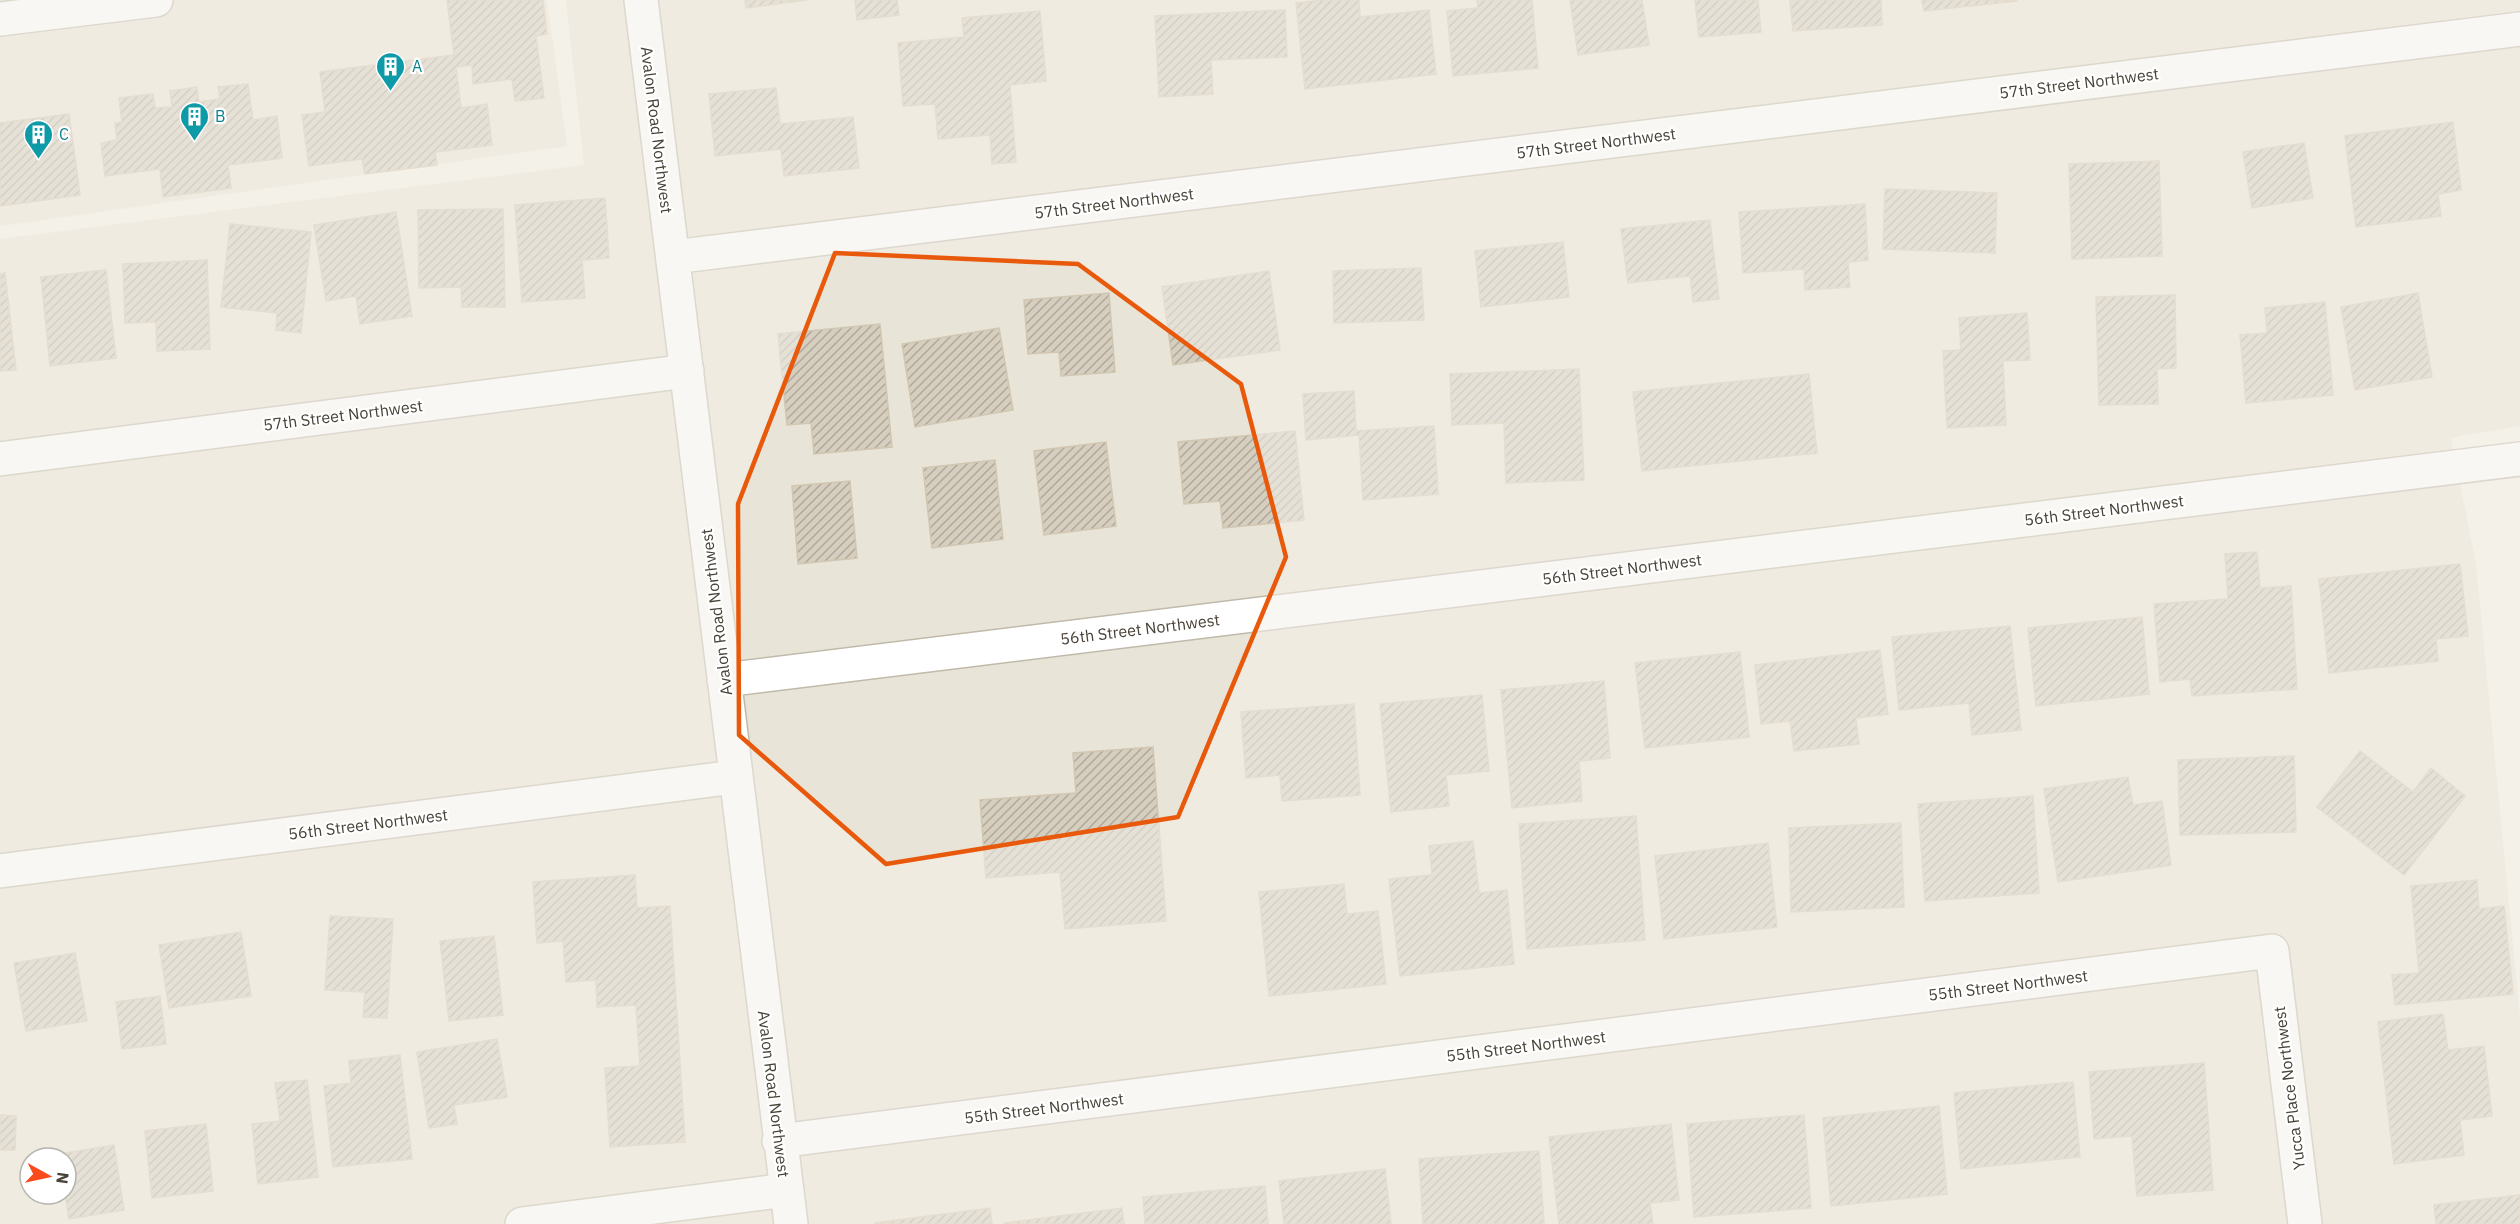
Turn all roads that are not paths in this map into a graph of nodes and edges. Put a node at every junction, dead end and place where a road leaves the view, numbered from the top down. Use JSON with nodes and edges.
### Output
{"nodes":[{"id":1,"x":156,"y":0,"type":"edge"},
{"id":2,"x":641,"y":0,"type":"edge"},
{"id":3,"x":0,"y":19,"type":"edge"},
{"id":4,"x":2520,"y":29,"type":"edge"},
{"id":5,"x":673,"y":257,"type":"junction"},
{"id":6,"x":687,"y":371,"type":"junction"},
{"id":7,"x":0,"y":459,"type":"edge"},
{"id":8,"x":2520,"y":459,"type":"edge"},
{"id":9,"x":724,"y":680,"type":"junction"},
{"id":10,"x":735,"y":777,"type":"junction"},
{"id":11,"x":0,"y":871,"type":"edge"},
{"id":12,"x":2272,"y":951,"type":"joint"},
{"id":13,"x":779,"y":1141,"type":"junction"},
{"id":14,"x":786,"y":1190,"type":"junction"},
{"id":15,"x":522,"y":1224,"type":"edge"},
{"id":16,"x":791,"y":1224,"type":"edge"},
{"id":17,"x":2305,"y":1224,"type":"edge"}],
"edges":[{"from":1,"to":3,"type":"street"},
{"from":2,"to":5,"type":"street","name":"Avalon Road Northwest"},
{"from":4,"to":5,"type":"street","name":"57th Street Northwest"},
{"from":5,"to":6,"type":"street","name":"Avalon Road Northwest"},
{"from":6,"to":7,"type":"street","name":"57th Street Northwest"},
{"from":6,"to":9,"type":"street","name":"Avalon Road Northwest"},
{"from":8,"to":9,"type":"street","name":"56th Street Northwest"},
{"from":9,"to":10,"type":"street","name":"Avalon Road Northwest"},
{"from":10,"to":11,"type":"street","name":"56th Street Northwest"},
{"from":10,"to":13,"type":"street","name":"Avalon Road Northwest"},
{"from":12,"to":13,"type":"street","name":"55th Street Northwest"},
{"from":12,"to":17,"type":"street","name":"Yucca Place Northwest"},
{"from":13,"to":14,"type":"street","name":"Avalon Road Northwest"},
{"from":14,"to":15,"type":"street"},
{"from":14,"to":16,"type":"street","name":"Avalon Road Northwest"}]}
